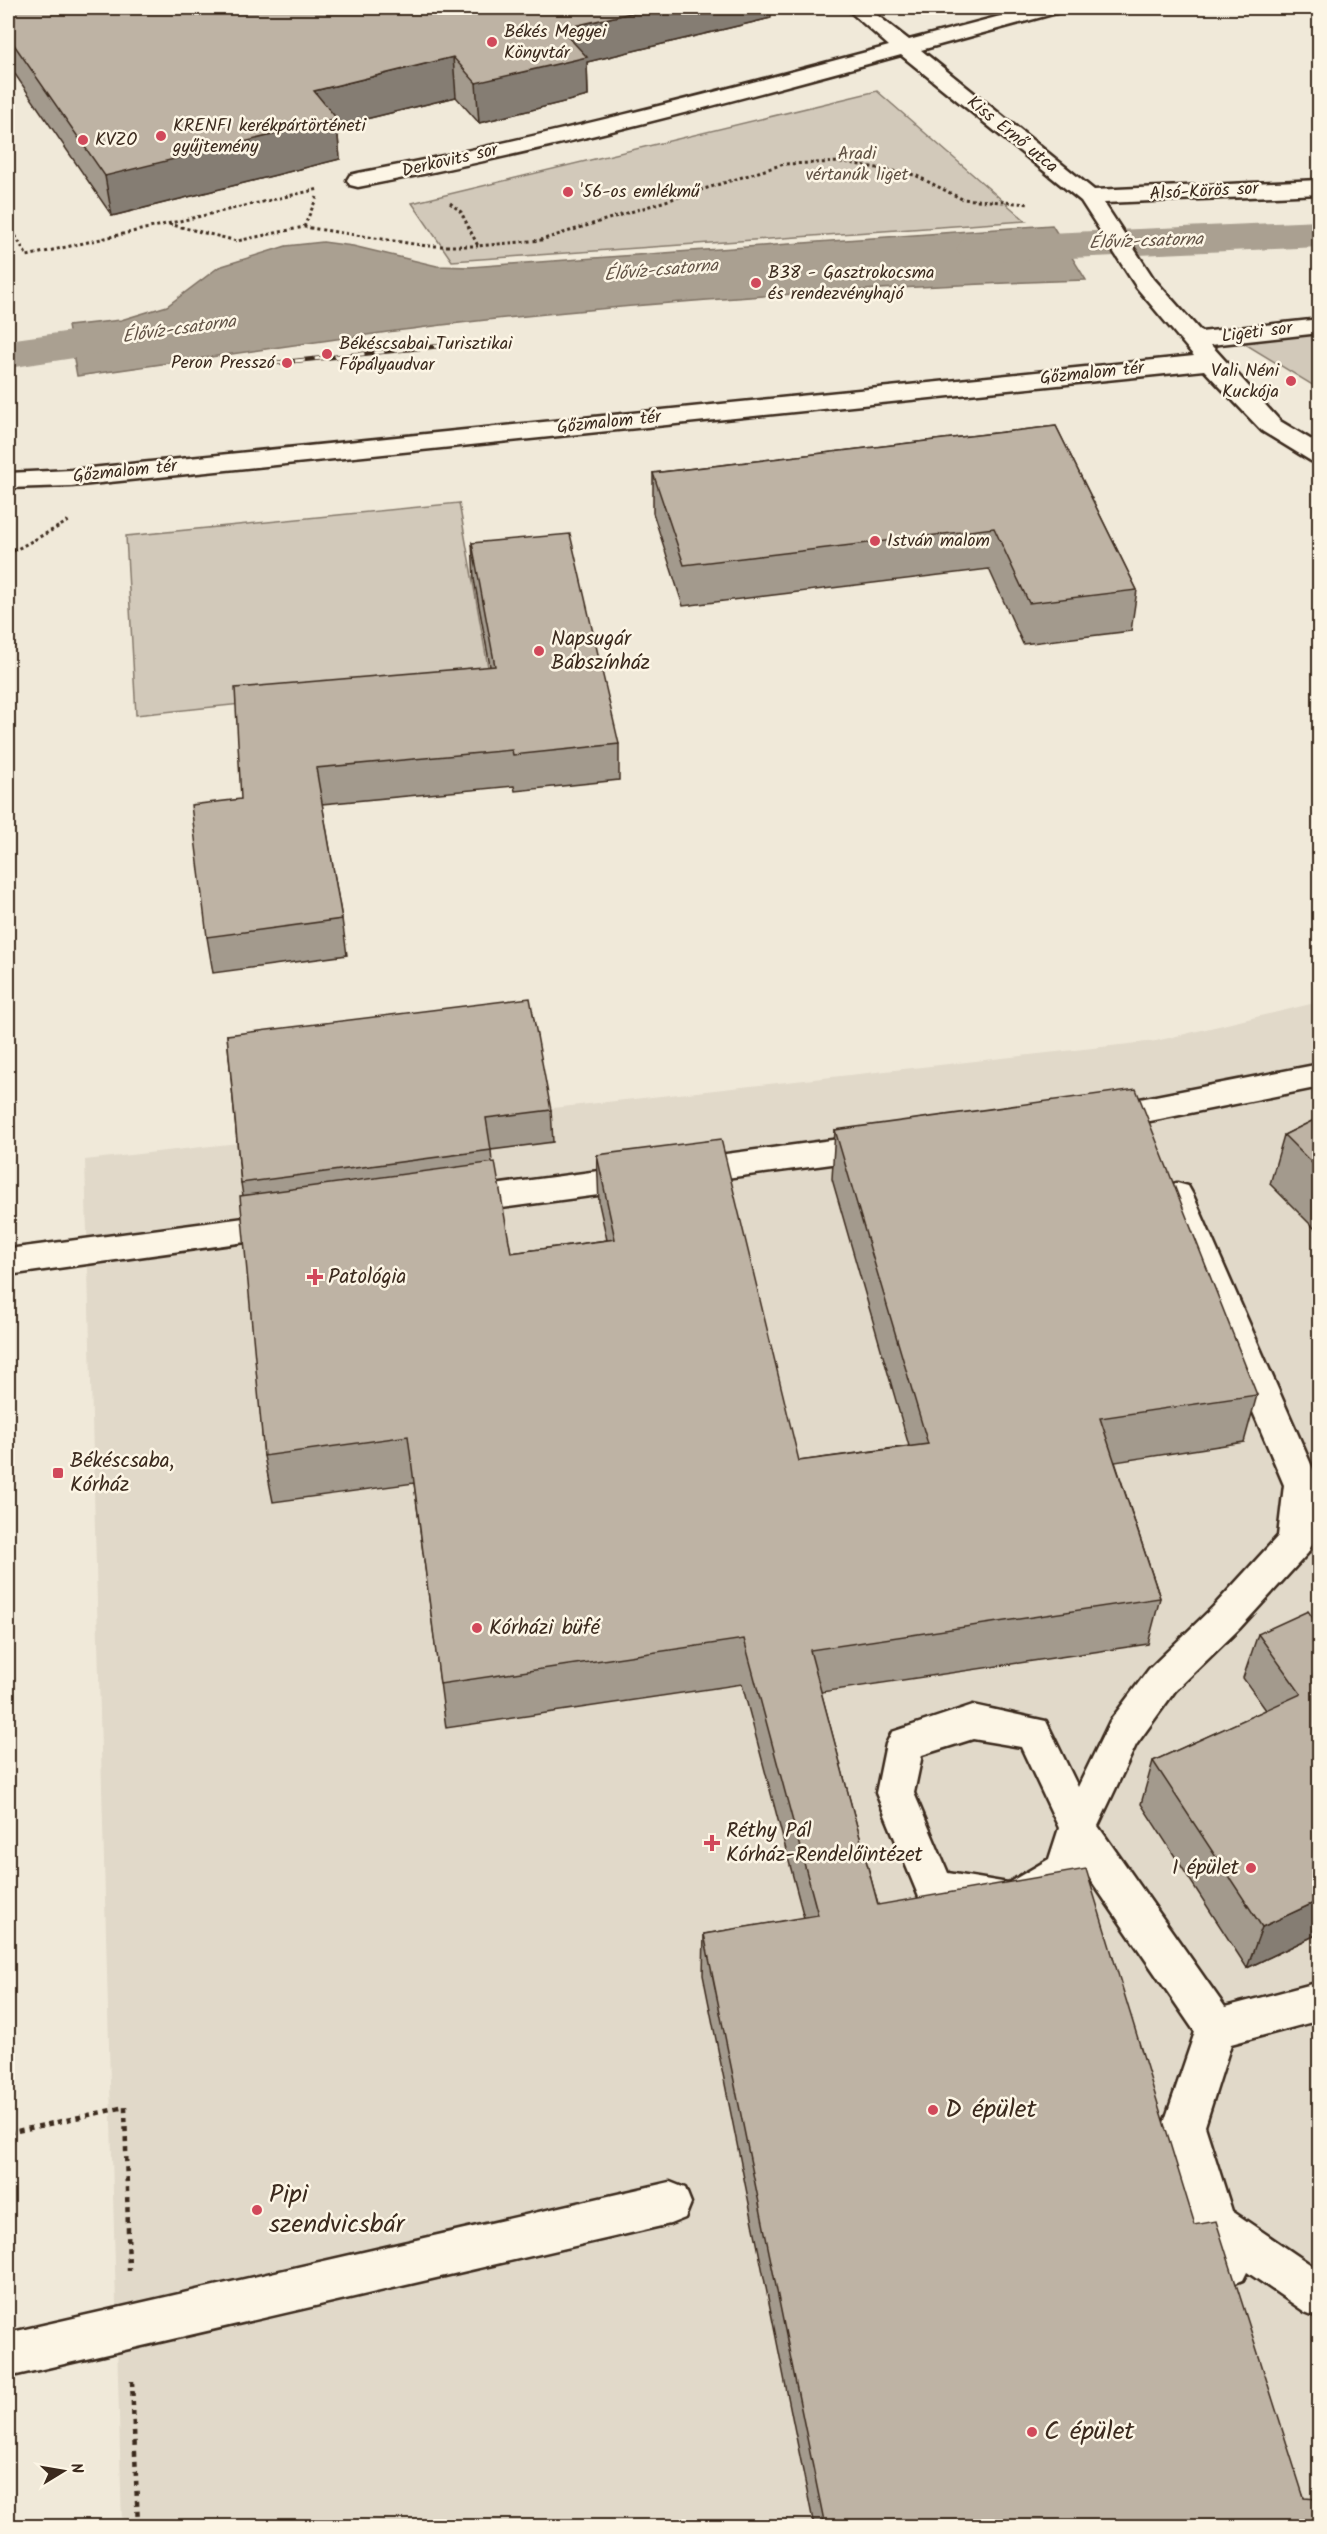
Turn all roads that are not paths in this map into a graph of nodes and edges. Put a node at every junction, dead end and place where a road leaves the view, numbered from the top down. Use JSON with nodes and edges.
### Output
{"nodes":[{"id":1,"x":856,"y":8,"type":"edge"},
{"id":2,"x":1053,"y":8,"type":"edge"},
{"id":3,"x":906,"y":50,"type":"junction"},
{"id":4,"x":358,"y":180,"type":"dead end"},
{"id":5,"x":1320,"y":187,"type":"edge"},
{"id":6,"x":1089,"y":197,"type":"junction"},
{"id":7,"x":1320,"y":326,"type":"edge"},
{"id":8,"x":1196,"y":340,"type":"junction"},
{"id":9,"x":1210,"y":362,"type":"junction"},
{"id":10,"x":1320,"y":456,"type":"edge"},
{"id":11,"x":8,"y":481,"type":"edge"},
{"id":12,"x":1320,"y":1074,"type":"edge"},
{"id":13,"x":1140,"y":1111,"type":"junction"},
{"id":14,"x":1105,"y":1115,"type":"edge"},
{"id":15,"x":904,"y":1142,"type":"edge"},
{"id":16,"x":430,"y":1206,"type":"edge"},
{"id":17,"x":324,"y":1220,"type":"edge"},
{"id":18,"x":8,"y":1262,"type":"edge"},
{"id":19,"x":1078,"y":1828,"type":"junction"},
{"id":20,"x":1320,"y":2001,"type":"edge"},
{"id":21,"x":1215,"y":2029,"type":"junction"},
{"id":22,"x":670,"y":2203,"type":"dead end"},
{"id":23,"x":1216,"y":2225,"type":"junction"},
{"id":24,"x":1320,"y":2297,"type":"edge"},
{"id":25,"x":1240,"y":2303,"type":"edge"},
{"id":26,"x":8,"y":2355,"type":"edge"}],
"edges":[{"from":1,"to":3,"type":"street","name":"Kiss Ernő utca"},
{"from":2,"to":3,"type":"street","name":"Derkovits sor"},
{"from":3,"to":4,"type":"street","name":"Derkovits sor"},
{"from":3,"to":6,"type":"street","name":"Kiss Ernő utca"},
{"from":5,"to":6,"type":"street","name":"Alsó-Körös sor"},
{"from":6,"to":8,"type":"street","name":"Kiss Ernő utca"},
{"from":7,"to":8,"type":"street","name":"Ligeti sor"},
{"from":8,"to":9,"type":"street","name":"Kiss Ernő utca"},
{"from":9,"to":10,"type":"street","name":"Kiss Ernő utca"},
{"from":9,"to":11,"type":"street","name":"Gőzmalom tér"},
{"from":12,"to":13,"type":"street"},
{"from":13,"to":14,"type":"street"},
{"from":13,"to":19,"type":"street"},
{"from":15,"to":16,"type":"street"},
{"from":17,"to":18,"type":"street"},
{"from":19,"to":19,"type":"street"},
{"from":19,"to":21,"type":"street"},
{"from":20,"to":21,"type":"street"},
{"from":21,"to":23,"type":"street"},
{"from":22,"to":26,"type":"street"},
{"from":23,"to":24,"type":"street"},
{"from":23,"to":25,"type":"street"}]}
